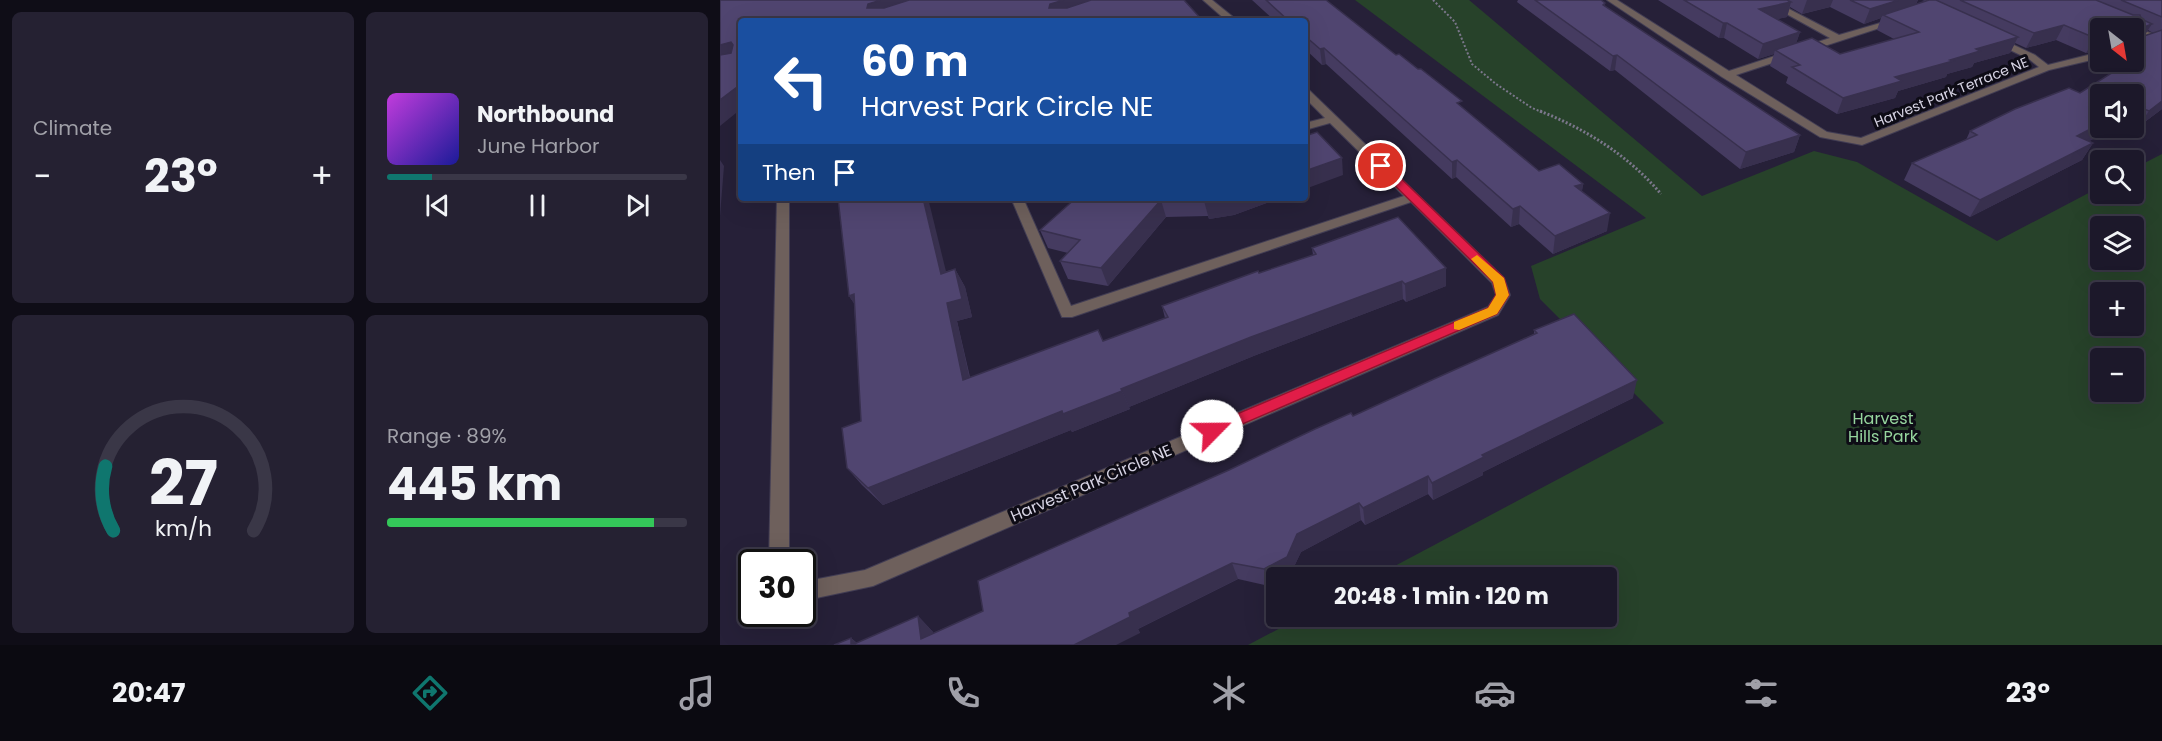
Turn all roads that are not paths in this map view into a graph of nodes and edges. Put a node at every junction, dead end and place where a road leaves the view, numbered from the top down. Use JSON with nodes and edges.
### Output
{"nodes":[{"id":1,"x":1208,"y":0,"type":"edge"},
{"id":2,"x":1611,"y":0,"type":"edge"},
{"id":3,"x":1765,"y":0,"type":"edge"},
{"id":4,"x":1906,"y":16,"type":"edge"},
{"id":5,"x":1229,"y":18,"type":"edge"},
{"id":6,"x":1980,"y":33,"type":"edge"},
{"id":7,"x":2144,"y":33,"type":"edge"},
{"id":8,"x":1839,"y":39,"type":"junction"},
{"id":9,"x":2144,"y":44,"type":"edge"},
{"id":10,"x":2090,"y":57,"type":"edge"},
{"id":11,"x":2046,"y":68,"type":"junction"},
{"id":12,"x":1726,"y":75,"type":"junction"},
{"id":13,"x":1308,"y":95,"type":"edge"},
{"id":14,"x":1332,"y":119,"type":"junction"},
{"id":15,"x":1308,"y":126,"type":"edge"},
{"id":16,"x":1414,"y":197,"type":"junction"},
{"id":17,"x":783,"y":201,"type":"edge"},
{"id":18,"x":1018,"y":201,"type":"edge"},
{"id":19,"x":779,"y":549,"type":"edge"},
{"id":20,"x":816,"y":589,"type":"edge"}],
"edges":[{"from":1,"to":5,"type":"street"},
{"from":2,"to":12,"type":"street","name":"Harvest Park Terrace NE"},
{"from":3,"to":8,"type":"street"},
{"from":4,"to":8,"type":"street"},
{"from":6,"to":11,"type":"street","name":"Harvest Park Terrace NE"},
{"from":7,"to":9,"type":"street"},
{"from":8,"to":12,"type":"street"},
{"from":10,"to":11,"type":"street"},
{"from":11,"to":12,"type":"street","name":"Harvest Park Terrace NE"},
{"from":13,"to":14,"type":"street","name":"Harvest Park Circle NE"},
{"from":14,"to":15,"type":"street"},
{"from":14,"to":16,"type":"street","name":"Harvest Park Circle NE"},
{"from":16,"to":18,"type":"street"},
{"from":16,"to":20,"type":"street","name":"Harvest Park Circle NE"},
{"from":17,"to":19,"type":"street"}]}
